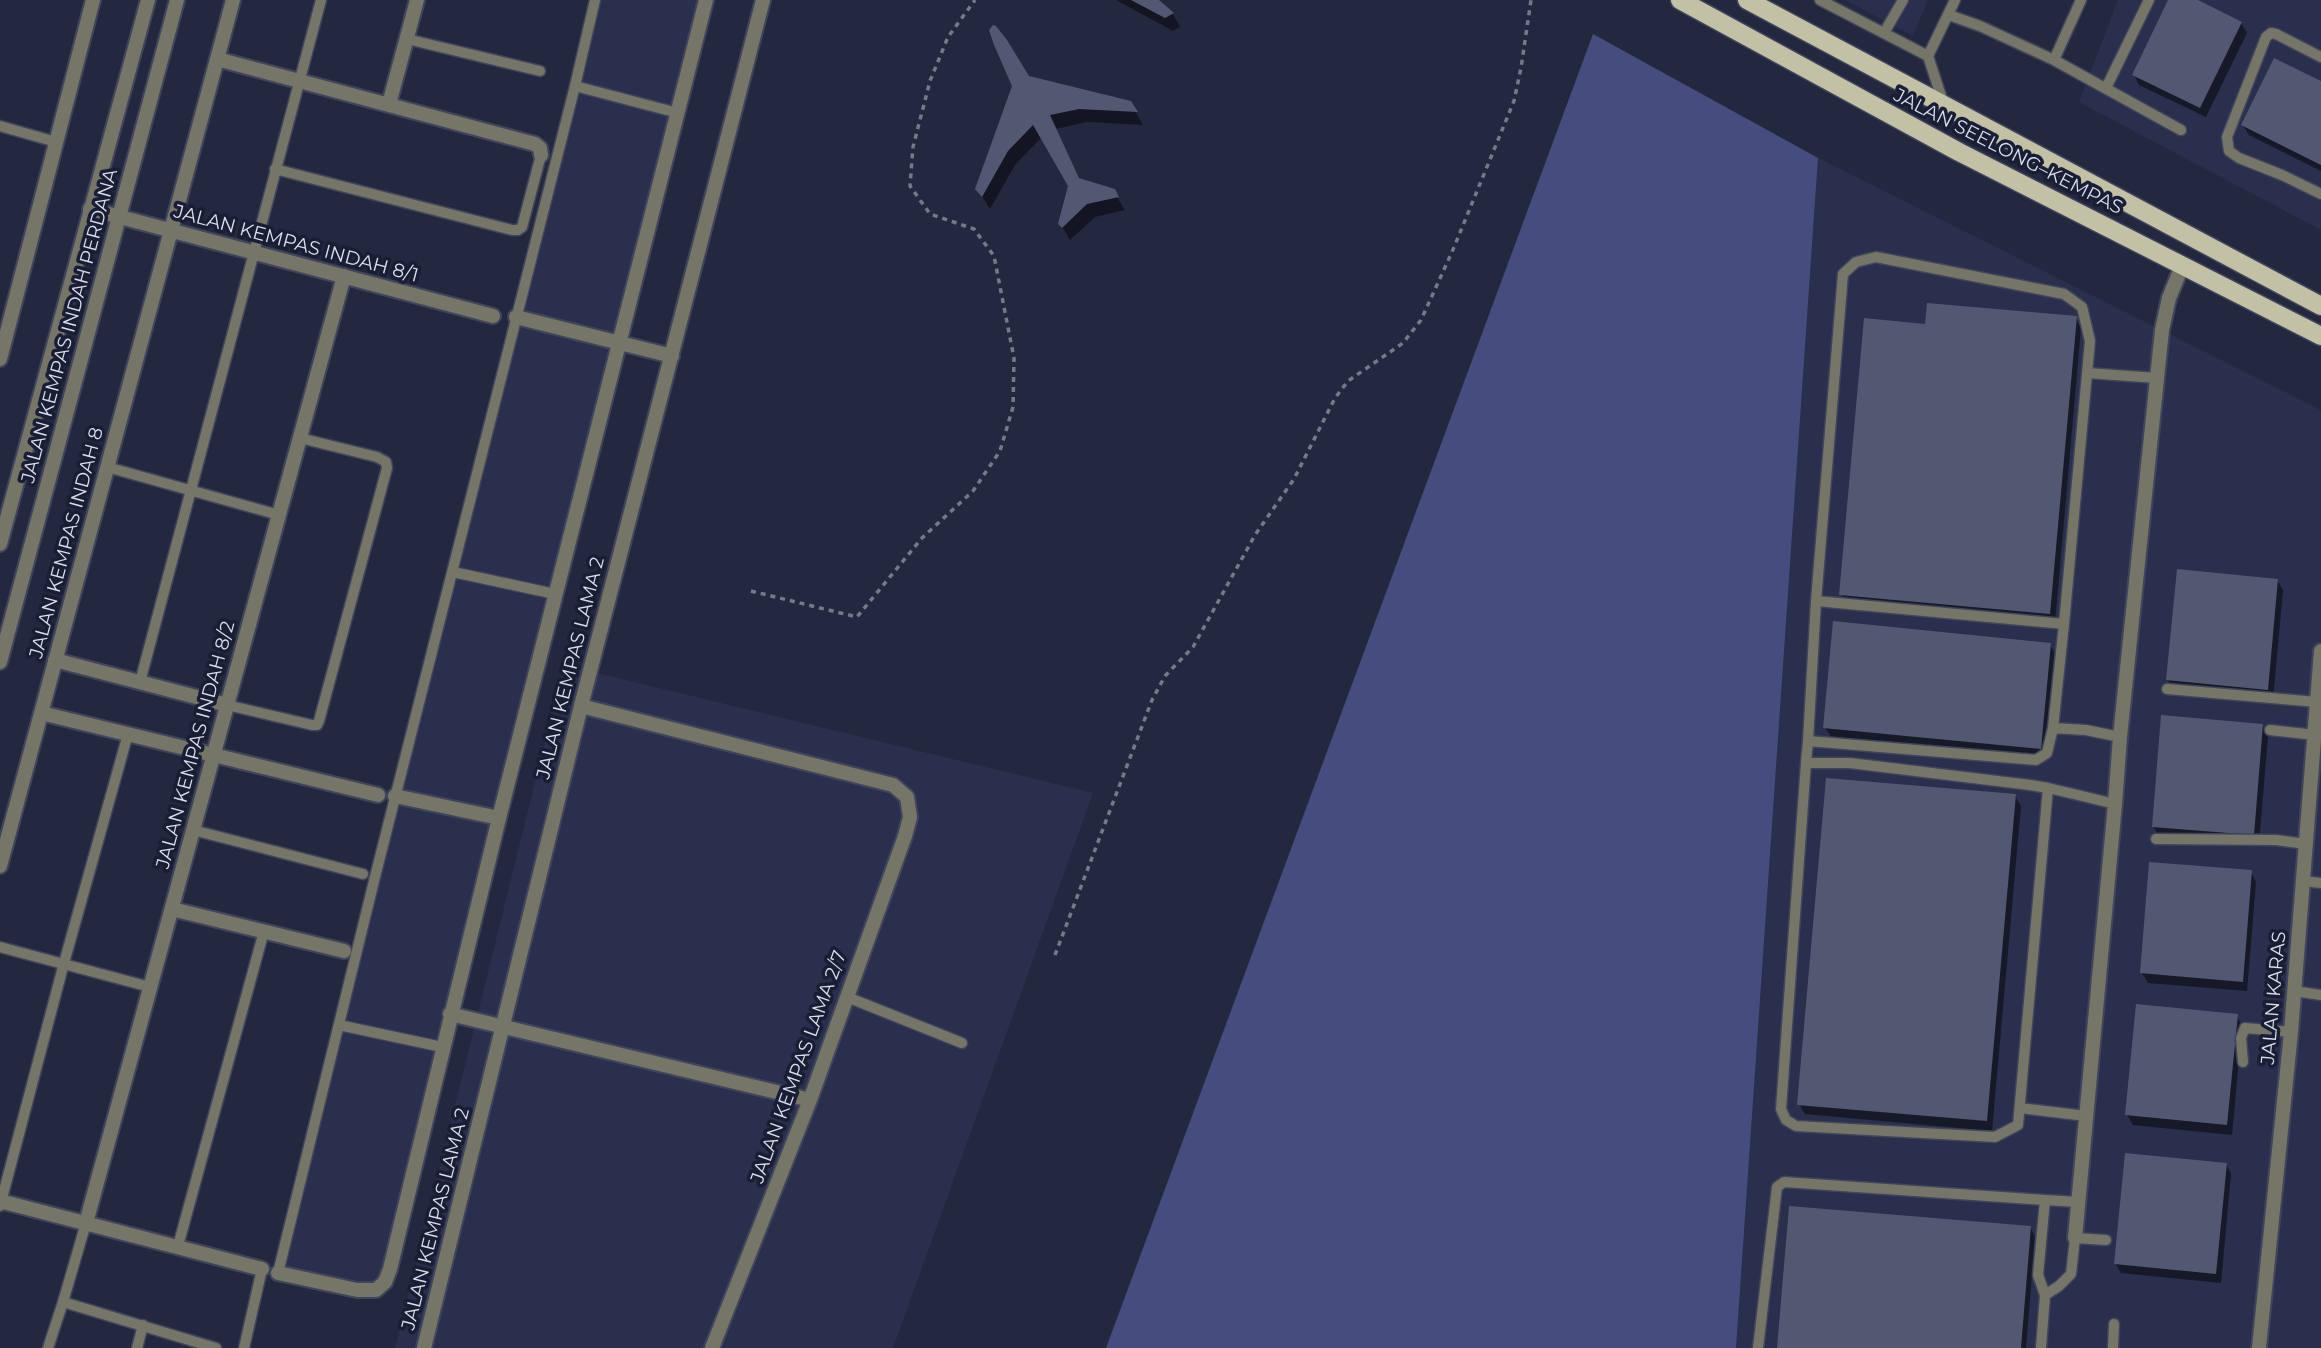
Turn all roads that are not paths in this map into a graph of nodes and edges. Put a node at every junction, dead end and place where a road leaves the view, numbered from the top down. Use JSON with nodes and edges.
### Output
{"nodes":[{"id":1,"x":93,"y":0,"type":"edge"},
{"id":2,"x":148,"y":0,"type":"edge"},
{"id":3,"x":177,"y":0,"type":"edge"},
{"id":4,"x":233,"y":0,"type":"edge"},
{"id":5,"x":321,"y":0,"type":"edge"},
{"id":6,"x":417,"y":0,"type":"edge"},
{"id":7,"x":595,"y":0,"type":"edge"},
{"id":8,"x":706,"y":0,"type":"edge"},
{"id":9,"x":763,"y":0,"type":"edge"},
{"id":10,"x":1680,"y":0,"type":"edge"},
{"id":11,"x":1746,"y":0,"type":"edge"},
{"id":12,"x":1820,"y":0,"type":"edge"},
{"id":13,"x":1903,"y":0,"type":"edge"},
{"id":14,"x":1955,"y":0,"type":"edge"},
{"id":15,"x":2081,"y":0,"type":"edge"},
{"id":16,"x":2149,"y":0,"type":"edge"},
{"id":17,"x":1949,"y":15,"type":"junction"},
{"id":18,"x":1884,"y":33,"type":"junction"},
{"id":19,"x":407,"y":39,"type":"junction"},
{"id":20,"x":1928,"y":56,"type":"junction"},
{"id":21,"x":2321,"y":57,"type":"edge"},
{"id":22,"x":217,"y":59,"type":"junction"},
{"id":23,"x":2054,"y":60,"type":"junction"},
{"id":24,"x":540,"y":71,"type":"dead end"},
{"id":25,"x":300,"y":80,"type":"junction"},
{"id":26,"x":575,"y":86,"type":"junction"},
{"id":27,"x":2106,"y":88,"type":"junction"},
{"id":28,"x":389,"y":104,"type":"junction"},
{"id":29,"x":1944,"y":105,"type":"junction"},
{"id":30,"x":678,"y":113,"type":"junction"},
{"id":31,"x":0,"y":126,"type":"edge"},
{"id":32,"x":2181,"y":130,"type":"dead end"},
{"id":33,"x":56,"y":142,"type":"junction"},
{"id":34,"x":541,"y":155,"type":"joint"},
{"id":35,"x":275,"y":169,"type":"junction"},
{"id":36,"x":2321,"y":194,"type":"edge"},
{"id":37,"x":90,"y":209,"type":"junction"},
{"id":38,"x":119,"y":216,"type":"junction"},
{"id":39,"x":171,"y":230,"type":"junction"},
{"id":40,"x":253,"y":252,"type":"junction"},
{"id":41,"x":2182,"y":266,"type":"junction"},
{"id":42,"x":344,"y":276,"type":"junction"},
{"id":43,"x":2321,"y":306,"type":"edge"},
{"id":44,"x":493,"y":316,"type":"dead end"},
{"id":45,"x":516,"y":317,"type":"junction"},
{"id":46,"x":2321,"y":336,"type":"edge"},
{"id":47,"x":620,"y":342,"type":"junction"},
{"id":48,"x":672,"y":356,"type":"junction"},
{"id":49,"x":0,"y":359,"type":"edge"},
{"id":50,"x":2087,"y":373,"type":"junction"},
{"id":51,"x":2157,"y":379,"type":"junction"},
{"id":52,"x":300,"y":438,"type":"junction"},
{"id":53,"x":107,"y":467,"type":"junction"},
{"id":54,"x":190,"y":490,"type":"junction"},
{"id":55,"x":279,"y":515,"type":"junction"},
{"id":56,"x":0,"y":544,"type":"edge"},
{"id":57,"x":453,"y":572,"type":"junction"},
{"id":58,"x":555,"y":594,"type":"junction"},
{"id":59,"x":1816,"y":601,"type":"junction"},
{"id":60,"x":2064,"y":624,"type":"junction"},
{"id":61,"x":2321,"y":651,"type":"edge"},
{"id":62,"x":55,"y":660,"type":"junction"},
{"id":63,"x":0,"y":662,"type":"edge"},
{"id":64,"x":140,"y":682,"type":"junction"},
{"id":65,"x":2320,"y":684,"type":"edge"},
{"id":66,"x":2167,"y":689,"type":"dead end"},
{"id":67,"x":2317,"y":702,"type":"junction"},
{"id":68,"x":227,"y":705,"type":"junction"},
{"id":69,"x":581,"y":706,"type":"junction"},
{"id":70,"x":41,"y":713,"type":"junction"},
{"id":71,"x":2053,"y":728,"type":"junction"},
{"id":72,"x":2270,"y":730,"type":"dead end"},
{"id":73,"x":128,"y":734,"type":"junction"},
{"id":74,"x":2315,"y":735,"type":"junction"},
{"id":75,"x":2120,"y":737,"type":"junction"},
{"id":76,"x":1808,"y":741,"type":"junction"},
{"id":77,"x":214,"y":755,"type":"junction"},
{"id":78,"x":1806,"y":763,"type":"junction"},
{"id":79,"x":2048,"y":788,"type":"junction"},
{"id":80,"x":378,"y":795,"type":"dead end"},
{"id":81,"x":396,"y":796,"type":"junction"},
{"id":82,"x":2115,"y":804,"type":"junction"},
{"id":83,"x":499,"y":818,"type":"junction"},
{"id":84,"x":193,"y":830,"type":"junction"},
{"id":85,"x":2156,"y":839,"type":"dead end"},
{"id":86,"x":2306,"y":844,"type":"junction"},
{"id":87,"x":0,"y":866,"type":"edge"},
{"id":88,"x":363,"y":874,"type":"dead end"},
{"id":89,"x":2303,"y":881,"type":"junction"},
{"id":90,"x":2321,"y":883,"type":"edge"},
{"id":91,"x":172,"y":909,"type":"junction"},
{"id":92,"x":264,"y":931,"type":"junction"},
{"id":93,"x":0,"y":947,"type":"edge"},
{"id":94,"x":344,"y":951,"type":"dead end"},
{"id":95,"x":64,"y":963,"type":"junction"},
{"id":96,"x":150,"y":987,"type":"junction"},
{"id":97,"x":2294,"y":991,"type":"junction"},
{"id":98,"x":2321,"y":995,"type":"edge"},
{"id":99,"x":847,"y":997,"type":"junction"},
{"id":100,"x":450,"y":1014,"type":"junction"},
{"id":101,"x":339,"y":1025,"type":"junction"},
{"id":102,"x":503,"y":1028,"type":"junction"},
{"id":103,"x":2291,"y":1032,"type":"junction"},
{"id":104,"x":962,"y":1043,"type":"dead end"},
{"id":105,"x":442,"y":1047,"type":"junction"},
{"id":106,"x":2243,"y":1062,"type":"dead end"},
{"id":107,"x":810,"y":1100,"type":"junction"},
{"id":108,"x":2020,"y":1108,"type":"junction"},
{"id":109,"x":2086,"y":1116,"type":"junction"},
{"id":110,"x":2045,"y":1199,"type":"junction"},
{"id":111,"x":0,"y":1202,"type":"edge"},
{"id":112,"x":2078,"y":1202,"type":"junction"},
{"id":113,"x":86,"y":1223,"type":"junction"},
{"id":114,"x":2075,"y":1238,"type":"junction"},
{"id":115,"x":2106,"y":1240,"type":"dead end"},
{"id":116,"x":178,"y":1246,"type":"junction"},
{"id":117,"x":262,"y":1269,"type":"joint"},
{"id":118,"x":278,"y":1273,"type":"joint"},
{"id":119,"x":2045,"y":1295,"type":"junction"},
{"id":120,"x":63,"y":1302,"type":"junction"},
{"id":121,"x":2114,"y":1324,"type":"dead end"},
{"id":122,"x":143,"y":1325,"type":"junction"},
{"id":123,"x":48,"y":1348,"type":"edge"},
{"id":124,"x":136,"y":1348,"type":"edge"},
{"id":125,"x":215,"y":1348,"type":"edge"},
{"id":126,"x":244,"y":1348,"type":"edge"},
{"id":127,"x":427,"y":1348,"type":"edge"},
{"id":128,"x":712,"y":1348,"type":"edge"},
{"id":129,"x":1758,"y":1348,"type":"edge"},
{"id":130,"x":2041,"y":1348,"type":"edge"},
{"id":131,"x":2113,"y":1348,"type":"edge"},
{"id":132,"x":2259,"y":1348,"type":"edge"}],
"edges":[{"from":1,"to":33,"type":"street"},
{"from":2,"to":37,"type":"street","name":"JALAN KEMPAS INDAH PERDANA"},
{"from":3,"to":38,"type":"street","name":"JALAN KEMPAS INDAH PERDANA"},
{"from":4,"to":22,"type":"street","name":"JALAN KEMPAS INDAH 8"},
{"from":5,"to":25,"type":"lane"},
{"from":6,"to":19,"type":"street"},
{"from":7,"to":26,"type":"lane"},
{"from":8,"to":30,"type":"street"},
{"from":9,"to":48,"type":"street","name":"JALAN KEMPAS LAMA 2"},
{"from":10,"to":41,"type":"main road","name":"JALAN SEELONG–KEMPAS"},
{"from":11,"to":29,"type":"main road","name":"JALAN SEELONG–KEMPAS"},
{"from":12,"to":18,"type":"lane"},
{"from":13,"to":18,"type":"lane"},
{"from":14,"to":17,"type":"lane"},
{"from":15,"to":23,"type":"lane"},
{"from":16,"to":27,"type":"lane"},
{"from":17,"to":20,"type":"lane"},
{"from":17,"to":23,"type":"lane"},
{"from":18,"to":20,"type":"lane"},
{"from":19,"to":24,"type":"lane"},
{"from":19,"to":28,"type":"street"},
{"from":20,"to":29,"type":"lane"},
{"from":21,"to":36,"type":"lane"},
{"from":22,"to":25,"type":"street"},
{"from":22,"to":39,"type":"street","name":"JALAN KEMPAS INDAH 8"},
{"from":23,"to":27,"type":"lane"},
{"from":25,"to":28,"type":"street"},
{"from":25,"to":35,"type":"lane"},
{"from":26,"to":30,"type":"lane"},
{"from":26,"to":45,"type":"lane"},
{"from":27,"to":32,"type":"lane"},
{"from":28,"to":34,"type":"street"},
{"from":29,"to":43,"type":"main road","name":"JALAN SEELONG–KEMPAS"},
{"from":30,"to":47,"type":"street"},
{"from":31,"to":33,"type":"lane"},
{"from":33,"to":49,"type":"street"},
{"from":34,"to":35,"type":"lane"},
{"from":35,"to":40,"type":"lane"},
{"from":37,"to":38,"type":"street","name":"JALAN KEMPAS INDAH 8/1"},
{"from":37,"to":56,"type":"street","name":"JALAN KEMPAS INDAH PERDANA"},
{"from":38,"to":39,"type":"street","name":"JALAN KEMPAS INDAH 8/1"},
{"from":38,"to":63,"type":"street","name":"JALAN KEMPAS INDAH PERDANA"},
{"from":39,"to":40,"type":"street","name":"JALAN KEMPAS INDAH 8/1"},
{"from":39,"to":53,"type":"street","name":"JALAN KEMPAS INDAH 8"},
{"from":40,"to":42,"type":"street","name":"JALAN KEMPAS INDAH 8/1"},
{"from":40,"to":54,"type":"lane"},
{"from":41,"to":46,"type":"main road","name":"JALAN SEELONG–KEMPAS"},
{"from":41,"to":51,"type":"street"},
{"from":42,"to":44,"type":"street","name":"JALAN KEMPAS INDAH 8/1"},
{"from":42,"to":52,"type":"street","name":"JALAN KEMPAS INDAH 8/2"},
{"from":45,"to":47,"type":"street"},
{"from":45,"to":57,"type":"lane"},
{"from":47,"to":48,"type":"street"},
{"from":47,"to":58,"type":"street"},
{"from":48,"to":69,"type":"street","name":"JALAN KEMPAS LAMA 2"},
{"from":50,"to":51,"type":"lane"},
{"from":50,"to":59,"type":"lane"},
{"from":50,"to":60,"type":"lane"},
{"from":51,"to":75,"type":"street"},
{"from":52,"to":55,"type":"street","name":"JALAN KEMPAS INDAH 8/2"},
{"from":52,"to":68,"type":"lane"},
{"from":53,"to":54,"type":"lane"},
{"from":53,"to":62,"type":"street","name":"JALAN KEMPAS INDAH 8"},
{"from":54,"to":55,"type":"lane"},
{"from":54,"to":64,"type":"lane"},
{"from":55,"to":68,"type":"street","name":"JALAN KEMPAS INDAH 8/2"},
{"from":57,"to":58,"type":"lane"},
{"from":57,"to":81,"type":"lane"},
{"from":58,"to":83,"type":"street"},
{"from":59,"to":60,"type":"lane"},
{"from":59,"to":76,"type":"lane"},
{"from":60,"to":71,"type":"lane"},
{"from":61,"to":65,"type":"street","name":"JALAN KARAS"},
{"from":62,"to":64,"type":"street"},
{"from":62,"to":70,"type":"street","name":"JALAN KEMPAS INDAH 8"},
{"from":64,"to":68,"type":"street"},
{"from":65,"to":67,"type":"street","name":"JALAN KARAS"},
{"from":66,"to":67,"type":"lane"},
{"from":67,"to":74,"type":"street","name":"JALAN KARAS"},
{"from":68,"to":77,"type":"street","name":"JALAN KEMPAS INDAH 8/2"},
{"from":69,"to":99,"type":"street","name":"JALAN KEMPAS LAMA 2/7"},
{"from":69,"to":102,"type":"street","name":"JALAN KEMPAS LAMA 2"},
{"from":70,"to":73,"type":"street"},
{"from":70,"to":87,"type":"street","name":"JALAN KEMPAS INDAH 8"},
{"from":71,"to":75,"type":"lane"},
{"from":71,"to":76,"type":"lane"},
{"from":72,"to":74,"type":"lane"},
{"from":73,"to":77,"type":"street"},
{"from":73,"to":95,"type":"lane"},
{"from":74,"to":86,"type":"street","name":"JALAN KARAS"},
{"from":75,"to":82,"type":"street"},
{"from":76,"to":78,"type":"lane"},
{"from":77,"to":80,"type":"street"},
{"from":77,"to":84,"type":"street","name":"JALAN KEMPAS INDAH 8/2"},
{"from":78,"to":79,"type":"lane"},
{"from":78,"to":108,"type":"lane"},
{"from":79,"to":82,"type":"lane"},
{"from":79,"to":108,"type":"lane"},
{"from":81,"to":83,"type":"street"},
{"from":81,"to":101,"type":"lane"},
{"from":82,"to":109,"type":"street"},
{"from":83,"to":100,"type":"street"},
{"from":84,"to":88,"type":"lane"},
{"from":84,"to":91,"type":"street","name":"JALAN KEMPAS INDAH 8/2"},
{"from":85,"to":86,"type":"lane"},
{"from":86,"to":89,"type":"street","name":"JALAN KARAS"},
{"from":89,"to":90,"type":"lane"},
{"from":89,"to":97,"type":"street","name":"JALAN KARAS"},
{"from":91,"to":92,"type":"street"},
{"from":91,"to":96,"type":"street","name":"JALAN KEMPAS INDAH 8/2"},
{"from":92,"to":94,"type":"street"},
{"from":92,"to":116,"type":"lane"},
{"from":93,"to":95,"type":"lane"},
{"from":95,"to":96,"type":"lane"},
{"from":95,"to":111,"type":"lane"},
{"from":96,"to":113,"type":"street","name":"JALAN KEMPAS INDAH 8/2"},
{"from":97,"to":98,"type":"lane"},
{"from":97,"to":103,"type":"street","name":"JALAN KARAS"},
{"from":99,"to":104,"type":"lane"},
{"from":99,"to":107,"type":"street","name":"JALAN KEMPAS LAMA 2/7"},
{"from":100,"to":102,"type":"street"},
{"from":100,"to":105,"type":"street"},
{"from":101,"to":105,"type":"lane"},
{"from":101,"to":118,"type":"lane"},
{"from":102,"to":107,"type":"street"},
{"from":102,"to":127,"type":"street","name":"JALAN KEMPAS LAMA 2"},
{"from":103,"to":106,"type":"lane"},
{"from":103,"to":132,"type":"street","name":"JALAN KARAS"},
{"from":105,"to":118,"type":"street"},
{"from":107,"to":128,"type":"street","name":"JALAN KEMPAS LAMA 2/7"},
{"from":108,"to":109,"type":"lane"},
{"from":109,"to":112,"type":"street"},
{"from":110,"to":112,"type":"lane"},
{"from":110,"to":119,"type":"lane"},
{"from":110,"to":129,"type":"lane"},
{"from":111,"to":113,"type":"street"},
{"from":112,"to":114,"type":"street"},
{"from":113,"to":116,"type":"street"},
{"from":113,"to":120,"type":"lane"},
{"from":114,"to":115,"type":"lane"},
{"from":114,"to":119,"type":"lane"},
{"from":116,"to":117,"type":"street"},
{"from":117,"to":126,"type":"lane"},
{"from":119,"to":130,"type":"lane"},
{"from":120,"to":122,"type":"lane"},
{"from":120,"to":123,"type":"lane"},
{"from":121,"to":131,"type":"lane"},
{"from":122,"to":124,"type":"lane"},
{"from":122,"to":125,"type":"lane"}]}
